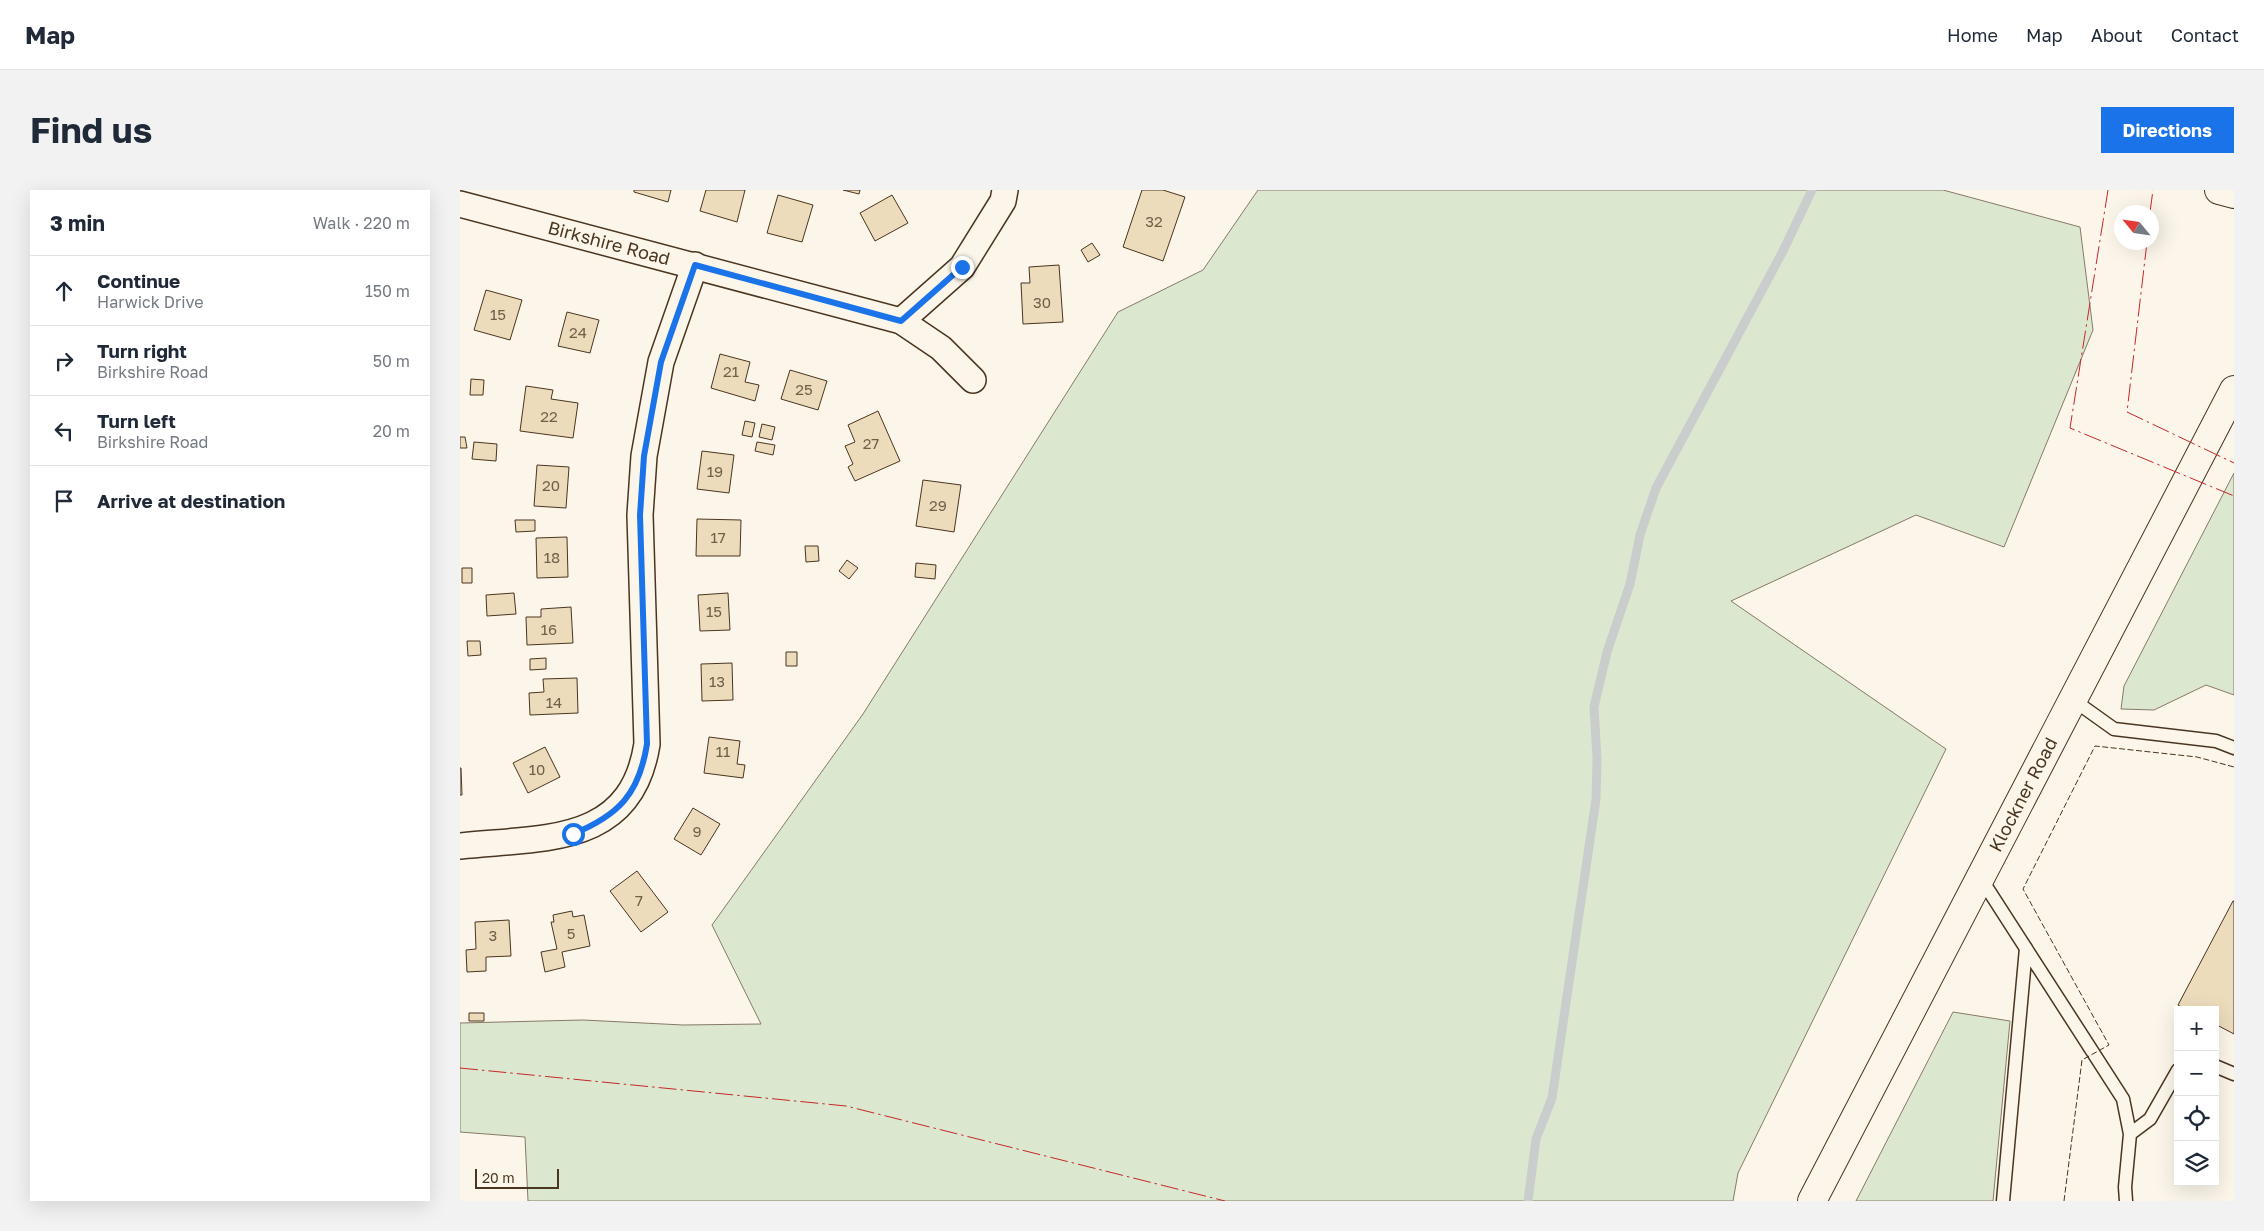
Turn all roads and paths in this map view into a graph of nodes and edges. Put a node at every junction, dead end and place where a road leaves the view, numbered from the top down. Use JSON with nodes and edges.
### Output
{"nodes":[{"id":1,"x":1005,"y":190,"type":"edge"},
{"id":2,"x":2219,"y":190,"type":"edge"},
{"id":3,"x":2234,"y":194,"type":"edge"},
{"id":4,"x":460,"y":204,"type":"edge"},
{"id":5,"x":695,"y":265,"type":"junction"},
{"id":6,"x":901,"y":321,"type":"junction"},
{"id":7,"x":973,"y":380,"type":"dead end"},
{"id":8,"x":2234,"y":390,"type":"edge"},
{"id":9,"x":2072,"y":699,"type":"junction"},
{"id":10,"x":2234,"y":748,"type":"edge"},
{"id":11,"x":460,"y":846,"type":"edge"},
{"id":12,"x":1980,"y":877,"type":"junction"},
{"id":13,"x":2026,"y":948,"type":"junction"},
{"id":14,"x":2219,"y":1068,"type":"edge"},
{"id":15,"x":2234,"y":1074,"type":"edge"},
{"id":16,"x":2174,"y":1077,"type":"edge"},
{"id":17,"x":2130,"y":1134,"type":"junction"},
{"id":18,"x":1812,"y":1201,"type":"edge"},
{"id":19,"x":2003,"y":1201,"type":"edge"},
{"id":20,"x":2126,"y":1201,"type":"edge"}],
"edges":[{"from":1,"to":6,"type":"street"},
{"from":2,"to":3,"type":"main road"},
{"from":4,"to":5,"type":"street","name":"Birkshire Road"},
{"from":5,"to":6,"type":"street","name":"Birkshire Road"},
{"from":5,"to":11,"type":"street"},
{"from":6,"to":7,"type":"street","name":"Birkshire Road"},
{"from":8,"to":9,"type":"main road","name":"Klockner Road"},
{"from":9,"to":10,"type":"lane"},
{"from":9,"to":12,"type":"main road","name":"Klockner Road"},
{"from":12,"to":13,"type":"lane"},
{"from":12,"to":18,"type":"main road","name":"Klockner Road"},
{"from":13,"to":17,"type":"lane"},
{"from":13,"to":19,"type":"lane"},
{"from":14,"to":15,"type":"lane"},
{"from":16,"to":17,"type":"lane"},
{"from":17,"to":20,"type":"lane"}]}
